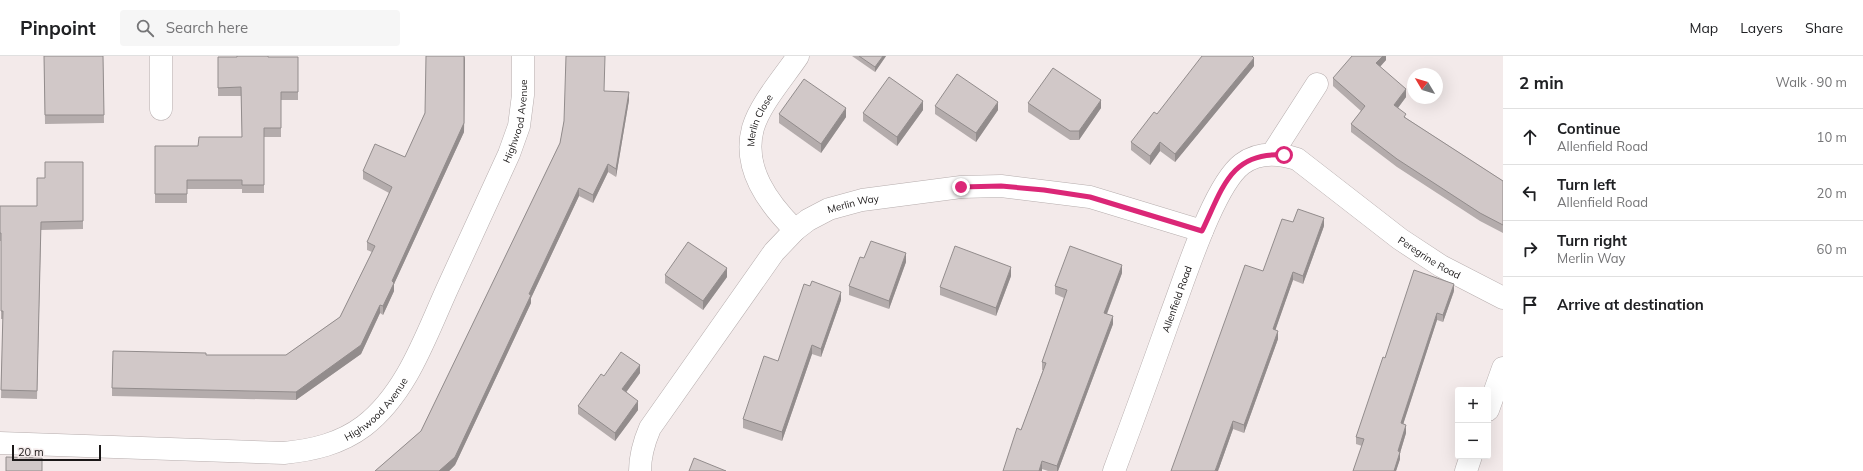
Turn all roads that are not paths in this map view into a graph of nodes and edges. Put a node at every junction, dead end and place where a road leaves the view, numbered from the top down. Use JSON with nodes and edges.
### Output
{"nodes":[{"id":1,"x":161,"y":56,"type":"edge"},
{"id":2,"x":523,"y":56,"type":"edge"},
{"id":3,"x":798,"y":56,"type":"edge"},
{"id":4,"x":1317,"y":84,"type":"dead end"},
{"id":5,"x":161,"y":109,"type":"dead end"},
{"id":6,"x":1272,"y":154,"type":"junction"},
{"id":7,"x":1361,"y":208,"type":"joint"},
{"id":8,"x":795,"y":230,"type":"junction"},
{"id":9,"x":1202,"y":231,"type":"junction"},
{"id":10,"x":1503,"y":298,"type":"edge"},
{"id":11,"x":1503,"y":368,"type":"edge"},
{"id":12,"x":1491,"y":402,"type":"edge"},
{"id":13,"x":0,"y":443,"type":"edge"},
{"id":14,"x":1470,"y":459,"type":"edge"},
{"id":15,"x":640,"y":471,"type":"edge"},
{"id":16,"x":1114,"y":471,"type":"edge"},
{"id":17,"x":1466,"y":471,"type":"edge"}],
"edges":[{"from":1,"to":5,"type":"street"},
{"from":2,"to":13,"type":"street","name":"Highwood Avenue"},
{"from":3,"to":8,"type":"street","name":"Merlin Close"},
{"from":4,"to":6,"type":"street"},
{"from":6,"to":7,"type":"street","name":"Allenfield Road"},
{"from":6,"to":9,"type":"street","name":"Allenfield Road"},
{"from":7,"to":10,"type":"street","name":"Peregrine Road"},
{"from":8,"to":9,"type":"street","name":"Merlin Way"},
{"from":8,"to":15,"type":"street","name":"Merlin Way"},
{"from":9,"to":16,"type":"street","name":"Allenfield Road"},
{"from":11,"to":12,"type":"street"},
{"from":14,"to":17,"type":"street"}]}
